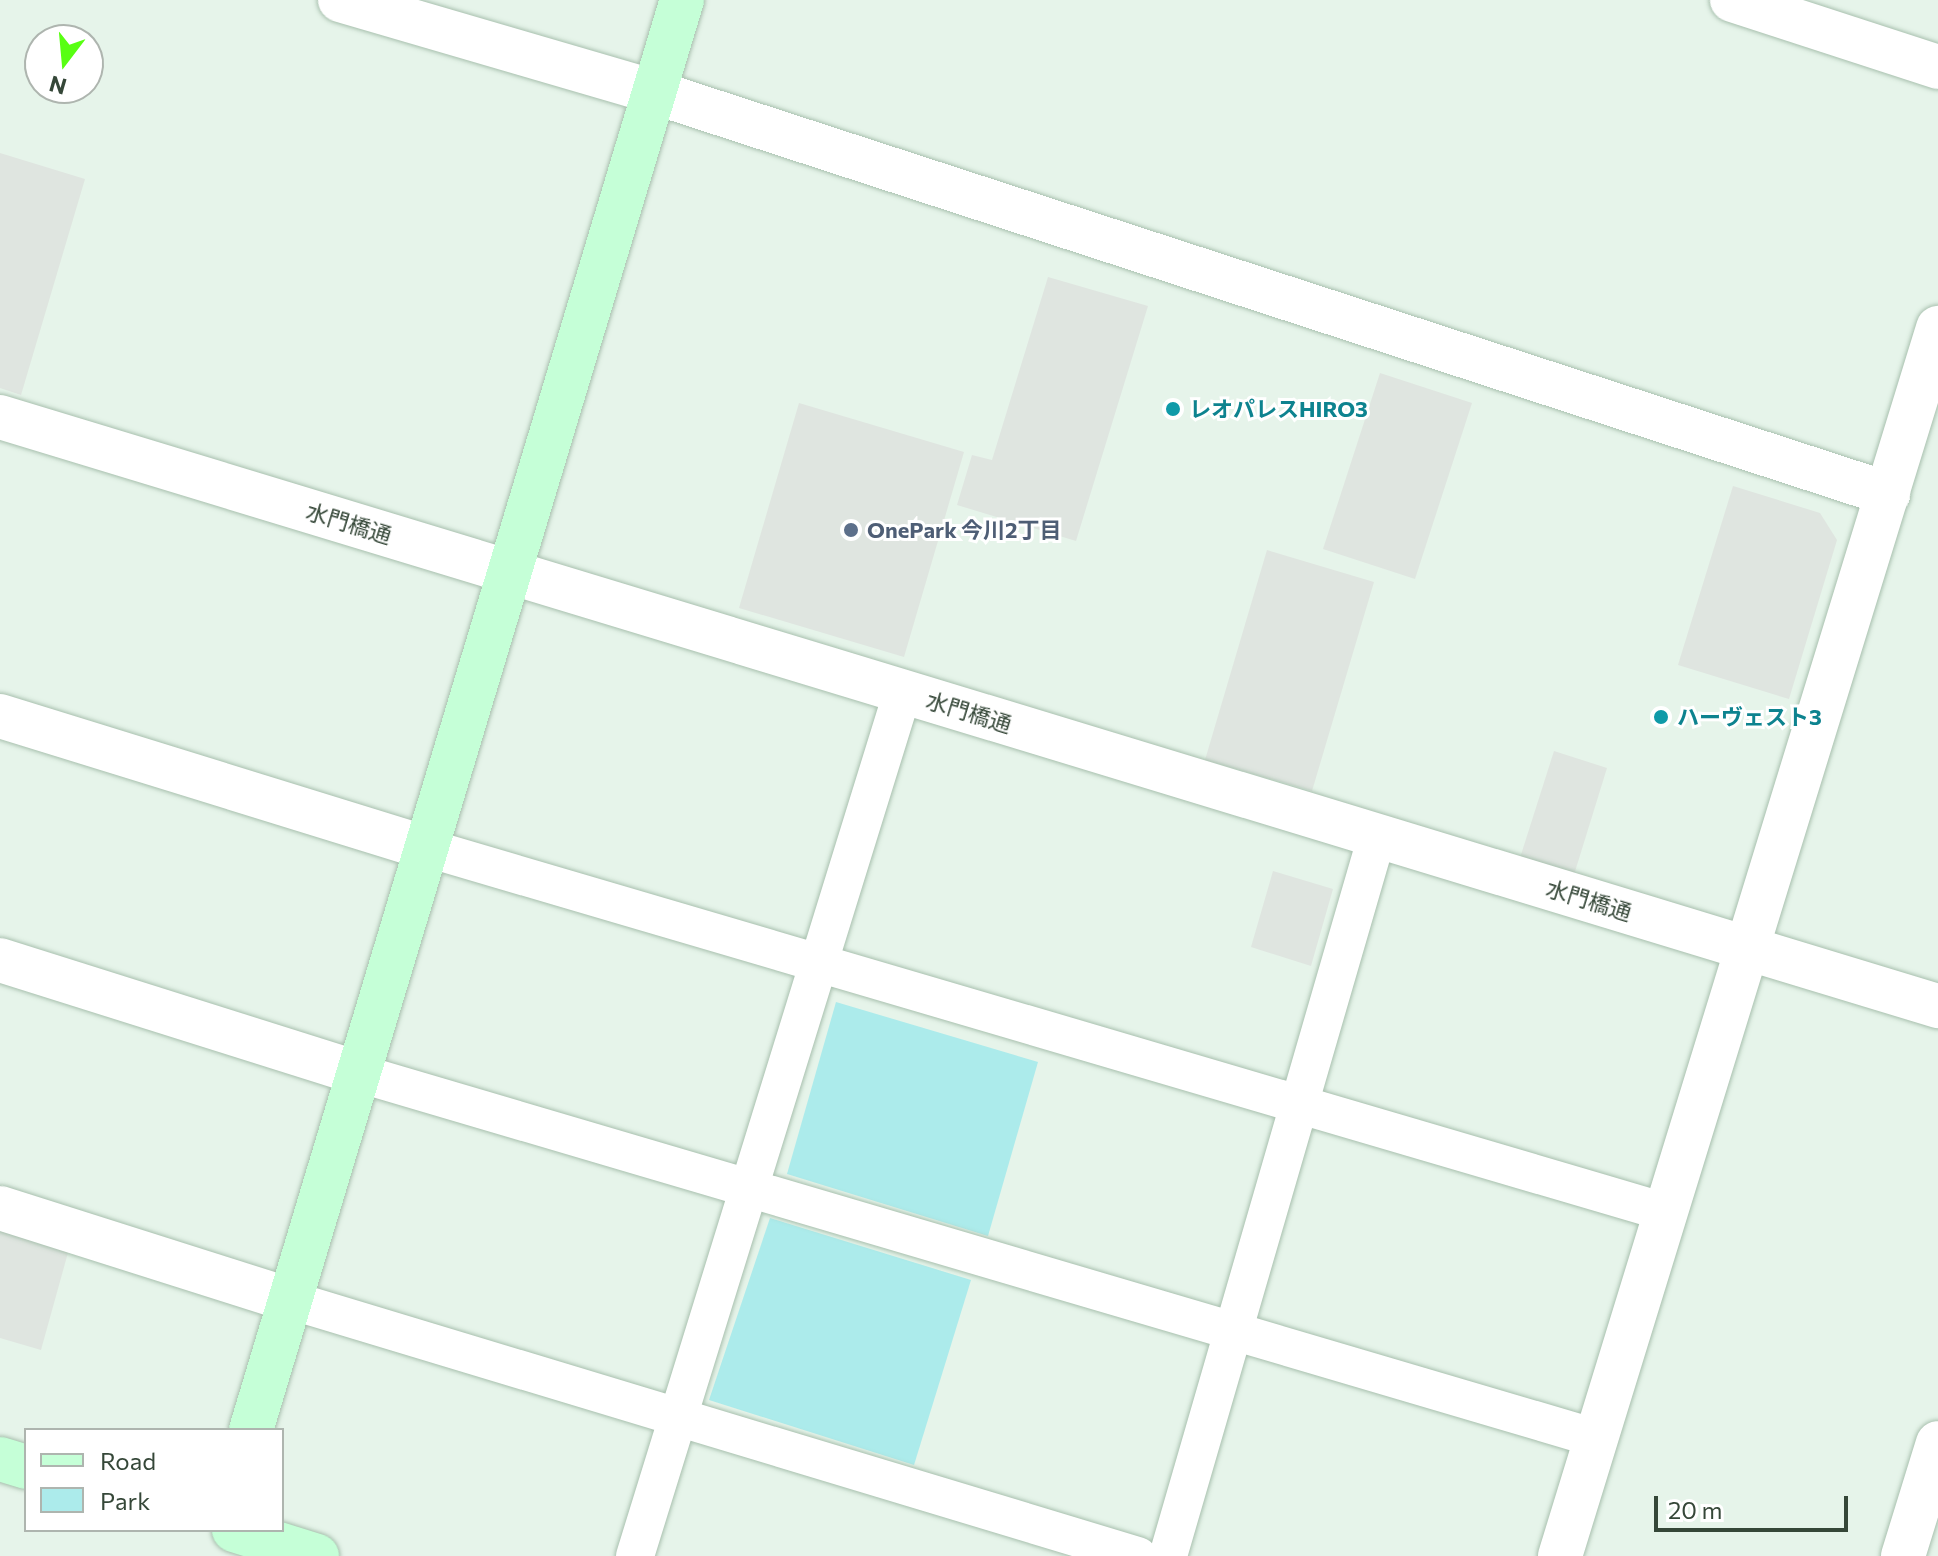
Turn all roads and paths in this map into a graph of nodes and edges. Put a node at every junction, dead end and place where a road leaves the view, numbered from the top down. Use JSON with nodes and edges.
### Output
{"nodes":[{"id":1,"x":340,"y":0,"type":"edge"},
{"id":2,"x":682,"y":0,"type":"edge"},
{"id":3,"x":1732,"y":0,"type":"edge"},
{"id":4,"x":1938,"y":67,"type":"edge"},
{"id":5,"x":654,"y":92,"type":"junction"},
{"id":6,"x":1938,"y":328,"type":"edge"},
{"id":7,"x":0,"y":417,"type":"edge"},
{"id":8,"x":1888,"y":494,"type":"junction"},
{"id":9,"x":507,"y":571,"type":"junction"},
{"id":10,"x":903,"y":691,"type":"junction"},
{"id":11,"x":0,"y":716,"type":"edge"},
{"id":12,"x":1377,"y":836,"type":"junction"},
{"id":13,"x":424,"y":847,"type":"junction"},
{"id":14,"x":1746,"y":948,"type":"junction"},
{"id":15,"x":0,"y":960,"type":"edge"},
{"id":16,"x":819,"y":963,"type":"junction"},
{"id":17,"x":1938,"y":1006,"type":"edge"},
{"id":18,"x":358,"y":1073,"type":"junction"},
{"id":19,"x":1299,"y":1105,"type":"junction"},
{"id":20,"x":749,"y":1189,"type":"junction"},
{"id":21,"x":0,"y":1208,"type":"edge"},
{"id":22,"x":1665,"y":1212,"type":"junction"},
{"id":23,"x":290,"y":1300,"type":"junction"},
{"id":24,"x":1233,"y":1333,"type":"junction"},
{"id":25,"x":678,"y":1417,"type":"junction"},
{"id":26,"x":252,"y":1428,"type":"edge"},
{"id":27,"x":1596,"y":1438,"type":"junction"},
{"id":28,"x":1938,"y":1443,"type":"edge"},
{"id":29,"x":0,"y":1459,"type":"edge"},
{"id":30,"x":24,"y":1466,"type":"edge"},
{"id":31,"x":221,"y":1532,"type":"edge"},
{"id":32,"x":240,"y":1532,"type":"edge"},
{"id":33,"x":213,"y":1556,"type":"edge"},
{"id":34,"x":317,"y":1556,"type":"edge"},
{"id":35,"x":635,"y":1556,"type":"edge"},
{"id":36,"x":1138,"y":1556,"type":"edge"},
{"id":37,"x":1168,"y":1556,"type":"edge"},
{"id":38,"x":1560,"y":1556,"type":"edge"},
{"id":39,"x":1903,"y":1556,"type":"edge"}],
"edges":[{"from":1,"to":5,"type":"street"},
{"from":2,"to":5,"type":"street"},
{"from":3,"to":4,"type":"street"},
{"from":5,"to":8,"type":"street"},
{"from":5,"to":9,"type":"street"},
{"from":6,"to":8,"type":"street"},
{"from":7,"to":9,"type":"street","name":"水門橋通"},
{"from":8,"to":14,"type":"street"},
{"from":9,"to":10,"type":"street","name":"水門橋通"},
{"from":9,"to":13,"type":"street"},
{"from":10,"to":12,"type":"street","name":"水門橋通"},
{"from":10,"to":16,"type":"lane"},
{"from":11,"to":13,"type":"street"},
{"from":12,"to":14,"type":"street","name":"水門橋通"},
{"from":12,"to":19,"type":"lane"},
{"from":13,"to":16,"type":"lane"},
{"from":13,"to":18,"type":"street"},
{"from":14,"to":17,"type":"street","name":"水門橋通"},
{"from":14,"to":22,"type":"street"},
{"from":15,"to":18,"type":"street"},
{"from":16,"to":19,"type":"lane"},
{"from":16,"to":20,"type":"lane"},
{"from":18,"to":20,"type":"lane"},
{"from":18,"to":23,"type":"street"},
{"from":19,"to":22,"type":"lane"},
{"from":19,"to":24,"type":"lane"},
{"from":20,"to":24,"type":"lane"},
{"from":20,"to":25,"type":"lane"},
{"from":21,"to":23,"type":"street"},
{"from":22,"to":27,"type":"street"},
{"from":23,"to":25,"type":"lane"},
{"from":23,"to":26,"type":"street"},
{"from":24,"to":27,"type":"lane"},
{"from":24,"to":37,"type":"lane"},
{"from":25,"to":35,"type":"lane"},
{"from":25,"to":36,"type":"lane"},
{"from":27,"to":38,"type":"street"},
{"from":28,"to":39,"type":"street"},
{"from":29,"to":30,"type":"street"},
{"from":31,"to":33,"type":"street"},
{"from":32,"to":34,"type":"street"}]}
